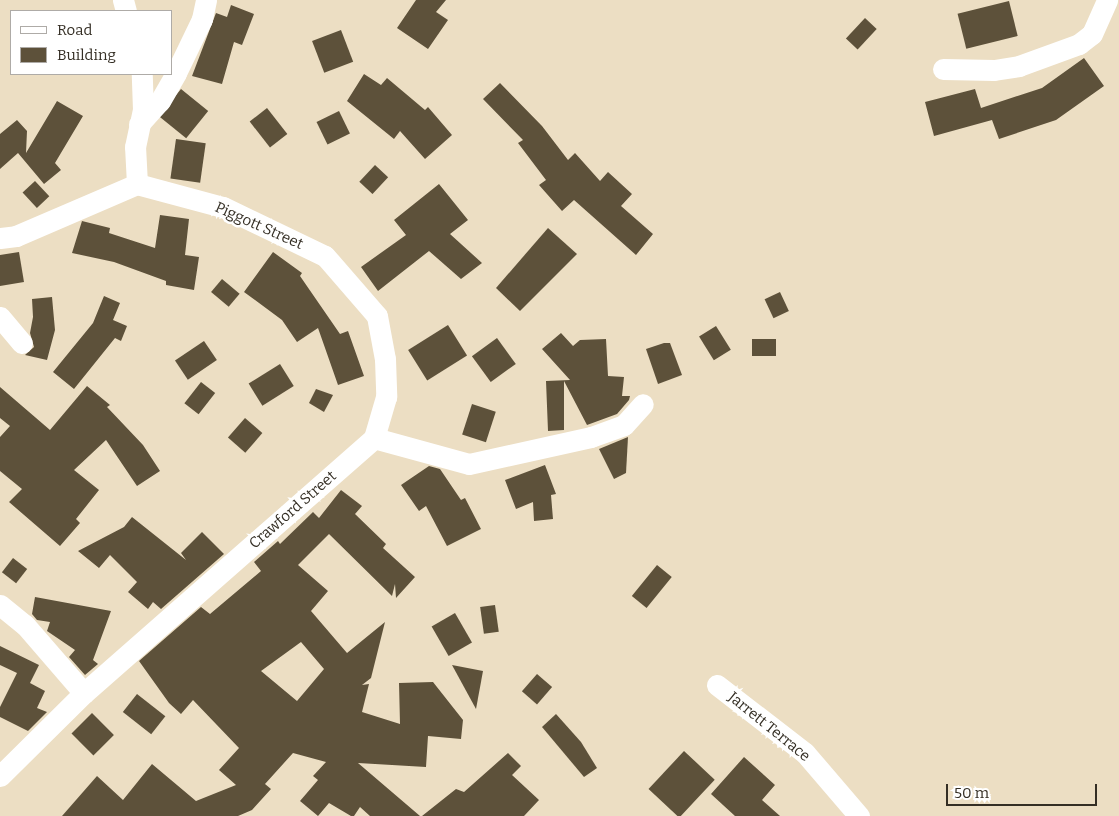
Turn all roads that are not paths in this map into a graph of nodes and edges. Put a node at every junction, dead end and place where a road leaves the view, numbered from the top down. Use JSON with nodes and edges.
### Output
{"nodes":[{"id":1,"x":206,"y":0,"type":"edge"},
{"id":2,"x":1107,"y":0,"type":"edge"},
{"id":3,"x":943,"y":69,"type":"dead end"},
{"id":4,"x":142,"y":75,"type":"edge"},
{"id":5,"x":140,"y":124,"type":"junction"},
{"id":6,"x":137,"y":184,"type":"junction"},
{"id":7,"x":0,"y":238,"type":"edge"},
{"id":8,"x":0,"y":317,"type":"edge"},
{"id":9,"x":22,"y":343,"type":"dead end"},
{"id":10,"x":643,"y":404,"type":"dead end"},
{"id":11,"x":374,"y":438,"type":"junction"},
{"id":12,"x":0,"y":605,"type":"edge"},
{"id":13,"x":717,"y":685,"type":"dead end"},
{"id":14,"x":84,"y":693,"type":"junction"},
{"id":15,"x":0,"y":776,"type":"edge"},
{"id":16,"x":859,"y":816,"type":"edge"}],
"edges":[{"from":1,"to":5,"type":"street"},
{"from":2,"to":3,"type":"street"},
{"from":4,"to":5,"type":"street"},
{"from":5,"to":6,"type":"street"},
{"from":6,"to":7,"type":"street"},
{"from":6,"to":11,"type":"street","name":"Piggott Street"},
{"from":8,"to":9,"type":"street"},
{"from":10,"to":11,"type":"street"},
{"from":11,"to":14,"type":"street","name":"Crawford Street"},
{"from":12,"to":14,"type":"street"},
{"from":13,"to":16,"type":"street","name":"Jarrett Terrace"},
{"from":14,"to":15,"type":"street","name":"Crawford Street"}]}
